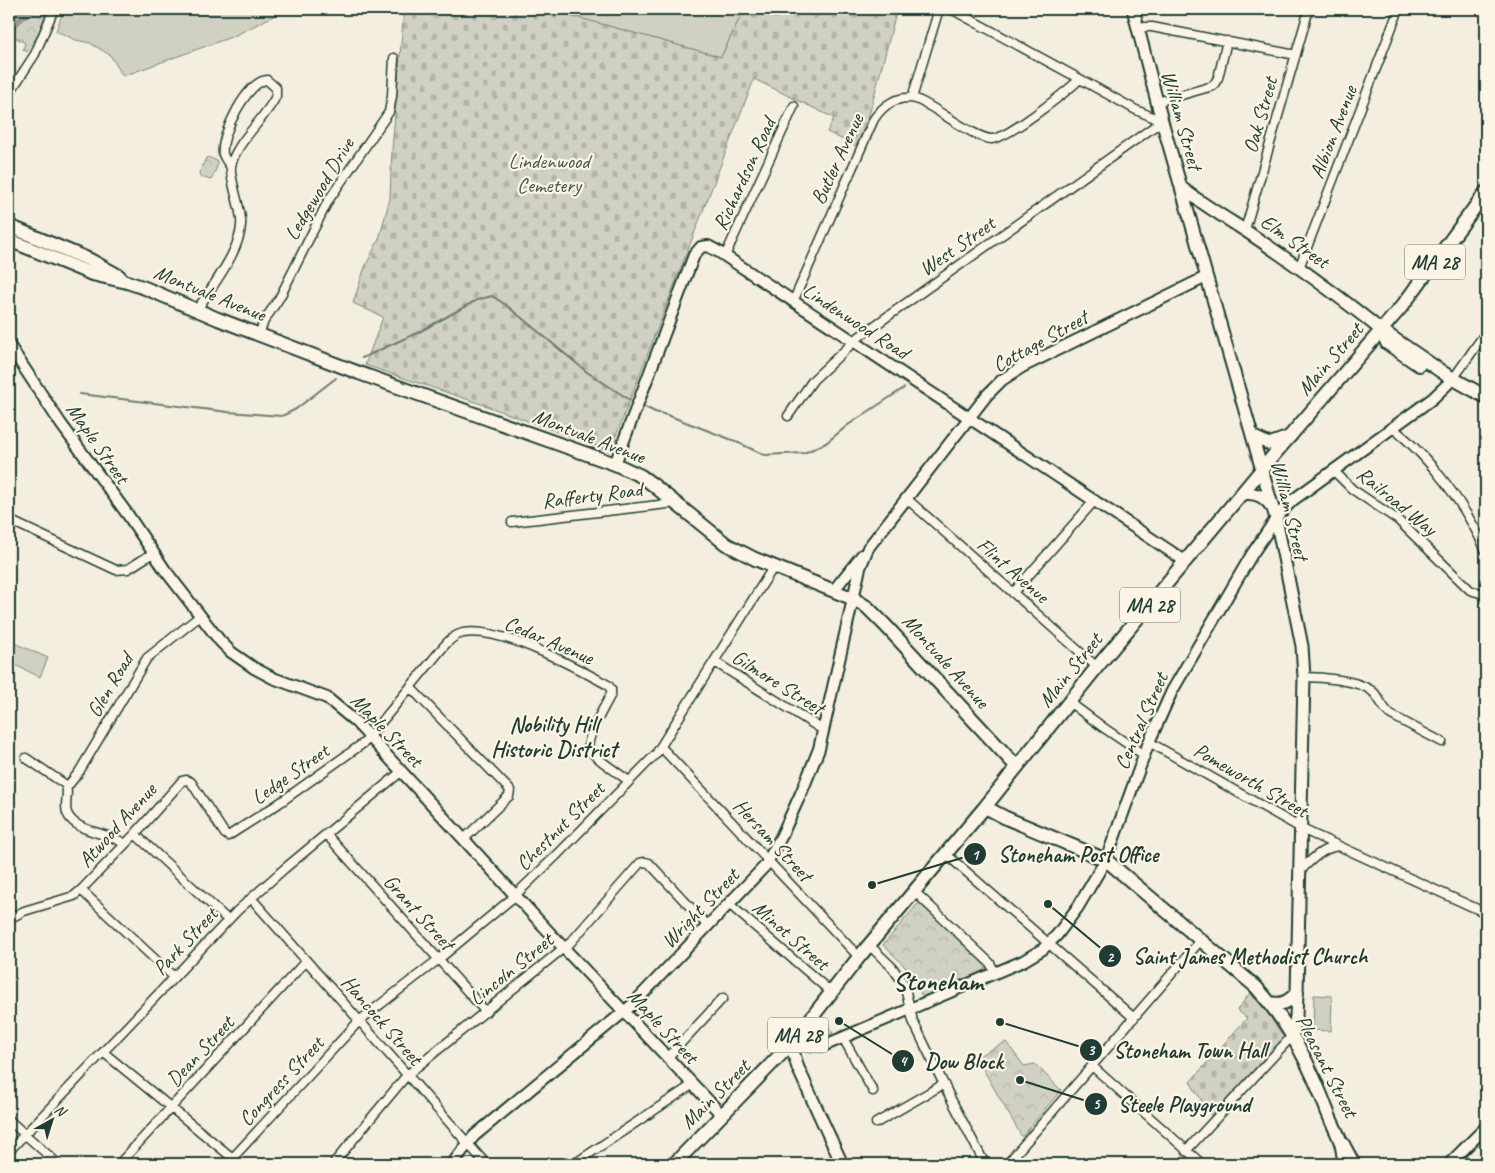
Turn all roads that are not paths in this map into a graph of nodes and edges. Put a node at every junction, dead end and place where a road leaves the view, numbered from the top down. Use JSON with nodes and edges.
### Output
{"nodes":[{"id":1,"x":54,"y":9,"type":"edge"},
{"id":2,"x":939,"y":9,"type":"edge"},
{"id":3,"x":952,"y":9,"type":"edge"},
{"id":4,"x":1133,"y":9,"type":"edge"},
{"id":5,"x":1309,"y":9,"type":"edge"},
{"id":6,"x":1399,"y":9,"type":"edge"},
{"id":7,"x":1138,"y":27,"type":"junction"},
{"id":8,"x":1227,"y":41,"type":"junction"},
{"id":9,"x":1296,"y":56,"type":"junction"},
{"id":10,"x":394,"y":58,"type":"dead end"},
{"id":11,"x":1080,"y":79,"type":"junction"},
{"id":12,"x":9,"y":94,"type":"edge"},
{"id":13,"x":912,"y":98,"type":"junction"},
{"id":14,"x":1157,"y":102,"type":"junction"},
{"id":15,"x":794,"y":106,"type":"dead end"},
{"id":16,"x":1162,"y":121,"type":"junction"},
{"id":17,"x":231,"y":168,"type":"junction"},
{"id":18,"x":1182,"y":188,"type":"junction"},
{"id":19,"x":1486,"y":192,"type":"edge"},
{"id":20,"x":9,"y":226,"type":"edge"},
{"id":21,"x":1244,"y":230,"type":"junction"},
{"id":22,"x":9,"y":240,"type":"edge"},
{"id":23,"x":725,"y":256,"type":"junction"},
{"id":24,"x":1299,"y":268,"type":"junction"},
{"id":25,"x":1206,"y":277,"type":"junction"},
{"id":26,"x":127,"y":282,"type":"junction"},
{"id":27,"x":793,"y":302,"type":"junction"},
{"id":28,"x":197,"y":310,"type":"junction"},
{"id":29,"x":1382,"y":330,"type":"junction"},
{"id":30,"x":1486,"y":332,"type":"edge"},
{"id":31,"x":260,"y":335,"type":"junction"},
{"id":32,"x":853,"y":341,"type":"junction"},
{"id":33,"x":9,"y":345,"type":"edge"},
{"id":34,"x":11,"y":352,"type":"edge"},
{"id":35,"x":1449,"y":377,"type":"junction"},
{"id":36,"x":1486,"y":397,"type":"edge"},
{"id":37,"x":788,"y":416,"type":"dead end"},
{"id":38,"x":970,"y":418,"type":"junction"},
{"id":39,"x":1392,"y":427,"type":"junction"},
{"id":40,"x":1252,"y":436,"type":"junction"},
{"id":41,"x":1290,"y":436,"type":"junction"},
{"id":42,"x":615,"y":464,"type":"junction"},
{"id":43,"x":1262,"y":470,"type":"junction"},
{"id":44,"x":1333,"y":470,"type":"junction"},
{"id":45,"x":1240,"y":496,"type":"junction"},
{"id":46,"x":906,"y":498,"type":"junction"},
{"id":47,"x":1095,"y":500,"type":"junction"},
{"id":48,"x":676,"y":503,"type":"junction"},
{"id":49,"x":1274,"y":514,"type":"junction"},
{"id":50,"x":9,"y":520,"type":"edge"},
{"id":51,"x":512,"y":522,"type":"dead end"},
{"id":52,"x":868,"y":548,"type":"junction"},
{"id":53,"x":1486,"y":550,"type":"edge"},
{"id":54,"x":153,"y":553,"type":"junction"},
{"id":55,"x":1185,"y":562,"type":"junction"},
{"id":56,"x":774,"y":566,"type":"junction"},
{"id":57,"x":834,"y":590,"type":"junction"},
{"id":58,"x":1486,"y":592,"type":"edge"},
{"id":59,"x":1013,"y":593,"type":"junction"},
{"id":60,"x":854,"y":599,"type":"junction"},
{"id":61,"x":200,"y":616,"type":"junction"},
{"id":62,"x":715,"y":662,"type":"junction"},
{"id":63,"x":1097,"y":667,"type":"junction"},
{"id":64,"x":1304,"y":677,"type":"junction"},
{"id":65,"x":410,"y":687,"type":"junction"},
{"id":66,"x":1069,"y":702,"type":"junction"},
{"id":67,"x":823,"y":730,"type":"junction"},
{"id":68,"x":370,"y":737,"type":"junction"},
{"id":69,"x":1149,"y":742,"type":"junction"},
{"id":70,"x":1442,"y":742,"type":"dead end"},
{"id":71,"x":662,"y":748,"type":"junction"},
{"id":72,"x":1144,"y":755,"type":"junction"},
{"id":73,"x":26,"y":758,"type":"dead end"},
{"id":74,"x":1017,"y":767,"type":"junction"},
{"id":75,"x":402,"y":771,"type":"junction"},
{"id":76,"x":185,"y":780,"type":"joint"},
{"id":77,"x":629,"y":781,"type":"junction"},
{"id":78,"x":67,"y":787,"type":"junction"},
{"id":79,"x":985,"y":807,"type":"junction"},
{"id":80,"x":1300,"y":828,"type":"junction"},
{"id":81,"x":135,"y":834,"type":"junction"},
{"id":82,"x":327,"y":835,"type":"junction"},
{"id":83,"x":464,"y":839,"type":"junction"},
{"id":84,"x":125,"y":844,"type":"junction"},
{"id":85,"x":1338,"y":846,"type":"junction"},
{"id":86,"x":946,"y":854,"type":"junction"},
{"id":87,"x":1106,"y":860,"type":"junction"},
{"id":88,"x":768,"y":861,"type":"junction"},
{"id":89,"x":1299,"y":872,"type":"junction"},
{"id":90,"x":81,"y":890,"type":"junction"},
{"id":91,"x":915,"y":892,"type":"junction"},
{"id":92,"x":516,"y":895,"type":"junction"},
{"id":93,"x":251,"y":898,"type":"junction"},
{"id":94,"x":729,"y":904,"type":"junction"},
{"id":95,"x":1486,"y":913,"type":"edge"},
{"id":96,"x":9,"y":919,"type":"edge"},
{"id":97,"x":228,"y":920,"type":"junction"},
{"id":98,"x":708,"y":926,"type":"junction"},
{"id":99,"x":1201,"y":940,"type":"junction"},
{"id":100,"x":1049,"y":944,"type":"junction"},
{"id":101,"x":869,"y":945,"type":"junction"},
{"id":102,"x":564,"y":948,"type":"junction"},
{"id":103,"x":859,"y":956,"type":"junction"},
{"id":104,"x":439,"y":959,"type":"junction"},
{"id":105,"x":306,"y":961,"type":"junction"},
{"id":106,"x":995,"y":973,"type":"junction"},
{"id":107,"x":174,"y":977,"type":"junction"},
{"id":108,"x":831,"y":992,"type":"junction"},
{"id":109,"x":1297,"y":993,"type":"junction"},
{"id":110,"x":723,"y":998,"type":"dead end"},
{"id":111,"x":1271,"y":1003,"type":"junction"},
{"id":112,"x":911,"y":1009,"type":"junction"},
{"id":113,"x":486,"y":1012,"type":"junction"},
{"id":114,"x":624,"y":1012,"type":"junction"},
{"id":115,"x":1134,"y":1018,"type":"junction"},
{"id":116,"x":360,"y":1021,"type":"junction"},
{"id":117,"x":1292,"y":1036,"type":"junction"},
{"id":118,"x":843,"y":1038,"type":"junction"},
{"id":119,"x":791,"y":1044,"type":"junction"},
{"id":120,"x":103,"y":1052,"type":"junction"},
{"id":121,"x":667,"y":1058,"type":"junction"},
{"id":122,"x":1092,"y":1066,"type":"junction"},
{"id":123,"x":407,"y":1076,"type":"junction"},
{"id":124,"x":944,"y":1084,"type":"junction"},
{"id":125,"x":692,"y":1085,"type":"junction"},
{"id":126,"x":873,"y":1091,"type":"dead end"},
{"id":127,"x":171,"y":1108,"type":"junction"},
{"id":128,"x":722,"y":1116,"type":"junction"},
{"id":129,"x":9,"y":1120,"type":"edge"},
{"id":130,"x":876,"y":1123,"type":"dead end"},
{"id":131,"x":1486,"y":1127,"type":"edge"},
{"id":132,"x":25,"y":1134,"type":"junction"},
{"id":133,"x":1341,"y":1139,"type":"junction"},
{"id":134,"x":467,"y":1143,"type":"junction"},
{"id":135,"x":1186,"y":1150,"type":"junction"},
{"id":136,"x":9,"y":1151,"type":"edge"},
{"id":137,"x":230,"y":1161,"type":"edge"},
{"id":138,"x":837,"y":1162,"type":"edge"},
{"id":139,"x":58,"y":1164,"type":"edge"},
{"id":140,"x":119,"y":1164,"type":"edge"},
{"id":141,"x":240,"y":1164,"type":"edge"},
{"id":142,"x":333,"y":1164,"type":"edge"},
{"id":143,"x":452,"y":1164,"type":"edge"},
{"id":144,"x":486,"y":1164,"type":"edge"},
{"id":145,"x":574,"y":1164,"type":"edge"},
{"id":146,"x":674,"y":1164,"type":"edge"},
{"id":147,"x":985,"y":1164,"type":"edge"},
{"id":148,"x":1007,"y":1164,"type":"edge"},
{"id":149,"x":1202,"y":1164,"type":"edge"},
{"id":150,"x":1344,"y":1164,"type":"edge"},
{"id":151,"x":1354,"y":1164,"type":"edge"},
{"id":152,"x":1449,"y":1164,"type":"edge"}],
"edges":[{"from":1,"to":12,"type":"street"},
{"from":2,"to":13,"type":"street"},
{"from":3,"to":11,"type":"street"},
{"from":4,"to":7,"type":"main road","name":"William Street"},
{"from":5,"to":9,"type":"street","name":"Oak Street"},
{"from":6,"to":24,"type":"street","name":"Albion Avenue"},
{"from":7,"to":8,"type":"street"},
{"from":7,"to":14,"type":"main road","name":"William Street"},
{"from":8,"to":9,"type":"street"},
{"from":8,"to":14,"type":"street"},
{"from":9,"to":21,"type":"street","name":"Oak Street"},
{"from":10,"to":31,"type":"street","name":"Ledgewood Drive"},
{"from":11,"to":13,"type":"street"},
{"from":11,"to":16,"type":"street"},
{"from":13,"to":27,"type":"street","name":"Butler Avenue"},
{"from":14,"to":16,"type":"main road","name":"William Street"},
{"from":15,"to":23,"type":"street","name":"Richardson Road"},
{"from":16,"to":18,"type":"main road","name":"William Street"},
{"from":16,"to":32,"type":"street","name":"West Street"},
{"from":17,"to":17,"type":"street"},
{"from":17,"to":28,"type":"street"},
{"from":18,"to":21,"type":"main road","name":"Elm Street"},
{"from":18,"to":25,"type":"main road","name":"William Street"},
{"from":19,"to":29,"type":"main road","name":"Main Street","number":"MA 28"},
{"from":20,"to":26,"type":"main road","name":"Montvale Avenue"},
{"from":21,"to":24,"type":"main road","name":"Elm Street"},
{"from":22,"to":26,"type":"main road","name":"Montvale Avenue"},
{"from":23,"to":27,"type":"street","name":"Lindenwood Road"},
{"from":23,"to":42,"type":"street","name":"Lindenwood Road"},
{"from":24,"to":29,"type":"main road","name":"Elm Street"},
{"from":25,"to":38,"type":"street","name":"Cottage Street"},
{"from":25,"to":40,"type":"main road","name":"William Street"},
{"from":26,"to":28,"type":"main road","name":"Montvale Avenue"},
{"from":27,"to":32,"type":"street","name":"Lindenwood Road"},
{"from":28,"to":31,"type":"main road","name":"Montvale Avenue"},
{"from":29,"to":35,"type":"main road","name":"Elm Street"},
{"from":29,"to":41,"type":"main road","name":"Main Street","number":"MA 28"},
{"from":30,"to":35,"type":"street","name":"Central Street"},
{"from":31,"to":42,"type":"main road","name":"Montvale Avenue"},
{"from":32,"to":37,"type":"street","name":"West Street"},
{"from":32,"to":38,"type":"street","name":"Lindenwood Road"},
{"from":33,"to":34,"type":"street","name":"Maple Street"},
{"from":34,"to":54,"type":"street","name":"Maple Street"},
{"from":35,"to":36,"type":"main road","name":"Elm Street"},
{"from":35,"to":39,"type":"street","name":"Central Street"},
{"from":38,"to":46,"type":"street","name":"Cottage Street"},
{"from":38,"to":47,"type":"street","name":"Lindenwood Road"},
{"from":39,"to":44,"type":"street","name":"Central Street"},
{"from":39,"to":53,"type":"street","name":"Railroad Way"},
{"from":40,"to":41,"type":"main road"},
{"from":40,"to":43,"type":"main road","name":"William Street"},
{"from":41,"to":43,"type":"main road","name":"Main Street","number":"MA 28"},
{"from":42,"to":48,"type":"main road","name":"Montvale Avenue"},
{"from":43,"to":45,"type":"main road","name":"Main Street","number":"MA 28"},
{"from":43,"to":49,"type":"main road","name":"William Street"},
{"from":44,"to":49,"type":"street","name":"Central Street"},
{"from":44,"to":58,"type":"street","name":"Railroad Way"},
{"from":45,"to":49,"type":"main road"},
{"from":45,"to":55,"type":"main road","name":"Main Street","number":"MA 28"},
{"from":46,"to":52,"type":"street","name":"Cottage Street"},
{"from":46,"to":59,"type":"street","name":"Flint Avenue"},
{"from":47,"to":55,"type":"street","name":"Lindenwood Road"},
{"from":47,"to":59,"type":"street"},
{"from":48,"to":51,"type":"street","name":"Rafferty Road"},
{"from":48,"to":56,"type":"main road","name":"Montvale Avenue"},
{"from":49,"to":64,"type":"main road","name":"William Street"},
{"from":49,"to":69,"type":"street","name":"Central Street"},
{"from":50,"to":54,"type":"street"},
{"from":52,"to":57,"type":"street","name":"Cottage Street"},
{"from":52,"to":60,"type":"street","name":"Cottage Street"},
{"from":54,"to":61,"type":"street","name":"Maple Street"},
{"from":55,"to":63,"type":"main road","name":"Main Street","number":"MA 28"},
{"from":56,"to":57,"type":"main road","name":"Montvale Avenue"},
{"from":56,"to":62,"type":"street","name":"Chestnut Street"},
{"from":57,"to":60,"type":"main road","name":"Montvale Avenue"},
{"from":59,"to":63,"type":"street","name":"Flint Avenue"},
{"from":60,"to":67,"type":"street","name":"Wright Street"},
{"from":60,"to":74,"type":"main road","name":"Montvale Avenue"},
{"from":61,"to":68,"type":"street","name":"Maple Street"},
{"from":61,"to":78,"type":"street","name":"Glen Road"},
{"from":62,"to":67,"type":"street","name":"Gilmore Street"},
{"from":62,"to":71,"type":"street","name":"Chestnut Street"},
{"from":63,"to":66,"type":"main road","name":"Main Street","number":"MA 28"},
{"from":64,"to":70,"type":"street"},
{"from":64,"to":80,"type":"main road","name":"William Street"},
{"from":65,"to":68,"type":"street","name":"Cedar Avenue"},
{"from":65,"to":77,"type":"street","name":"Cedar Avenue"},
{"from":65,"to":83,"type":"street"},
{"from":66,"to":72,"type":"street"},
{"from":66,"to":74,"type":"main road","name":"Main Street","number":"MA 28"},
{"from":67,"to":88,"type":"street","name":"Wright Street"},
{"from":68,"to":75,"type":"street","name":"Maple Street"},
{"from":68,"to":76,"type":"street","name":"Ledge Street"},
{"from":69,"to":72,"type":"street","name":"Central Street"},
{"from":69,"to":80,"type":"street","name":"Pomeworth Street"},
{"from":71,"to":77,"type":"street","name":"Chestnut Street"},
{"from":71,"to":88,"type":"street","name":"Hersam Street"},
{"from":72,"to":87,"type":"street","name":"Central Street"},
{"from":73,"to":78,"type":"street"},
{"from":74,"to":79,"type":"main road","name":"Main Street","number":"MA 28"},
{"from":75,"to":82,"type":"street","name":"Park Street"},
{"from":75,"to":83,"type":"street","name":"Maple Street"},
{"from":76,"to":81,"type":"street","name":"Atwood Avenue"},
{"from":77,"to":92,"type":"street","name":"Chestnut Street"},
{"from":78,"to":84,"type":"street"},
{"from":79,"to":86,"type":"main road","name":"Main Street","number":"MA 28"},
{"from":79,"to":87,"type":"main road","name":"Pleasant Street"},
{"from":80,"to":85,"type":"street","name":"Pomeworth Street"},
{"from":80,"to":89,"type":"main road","name":"William Street"},
{"from":81,"to":84,"type":"street","name":"Atwood Avenue"},
{"from":81,"to":97,"type":"street"},
{"from":82,"to":93,"type":"street","name":"Park Street"},
{"from":82,"to":104,"type":"street","name":"Grant Street"},
{"from":83,"to":92,"type":"street","name":"Maple Street"},
{"from":84,"to":90,"type":"street","name":"Atwood Avenue"},
{"from":85,"to":89,"type":"street"},
{"from":85,"to":95,"type":"street","name":"Pomeworth Street"},
{"from":86,"to":91,"type":"main road","name":"Main Street","number":"MA 28"},
{"from":86,"to":100,"type":"street"},
{"from":87,"to":99,"type":"main road","name":"Pleasant Street"},
{"from":87,"to":100,"type":"street","name":"Central Street"},
{"from":88,"to":94,"type":"street","name":"Wright Street"},
{"from":88,"to":103,"type":"street","name":"Hersam Street"},
{"from":89,"to":109,"type":"main road","name":"William Street"},
{"from":90,"to":96,"type":"street"},
{"from":90,"to":107,"type":"street","name":"Atwood Avenue"},
{"from":91,"to":101,"type":"main road","name":"Main Street","number":"MA 28"},
{"from":91,"to":106,"type":"street"},
{"from":92,"to":102,"type":"street","name":"Maple Street"},
{"from":92,"to":104,"type":"street","name":"Chestnut Street"},
{"from":93,"to":97,"type":"street","name":"Park Street"},
{"from":93,"to":105,"type":"street","name":"Hancock Street"},
{"from":94,"to":98,"type":"street","name":"Wright Street"},
{"from":94,"to":108,"type":"street","name":"Minot Street"},
{"from":97,"to":107,"type":"street","name":"Park Street"},
{"from":98,"to":102,"type":"street","name":"Lincoln Street"},
{"from":98,"to":114,"type":"street","name":"Wright Street"},
{"from":99,"to":111,"type":"main road","name":"Pleasant Street"},
{"from":99,"to":115,"type":"street"},
{"from":100,"to":106,"type":"street","name":"Central Street"},
{"from":100,"to":115,"type":"street"},
{"from":101,"to":103,"type":"main road","name":"Main Street","number":"MA 28"},
{"from":101,"to":112,"type":"street"},
{"from":102,"to":113,"type":"street","name":"Lincoln Street"},
{"from":102,"to":114,"type":"street","name":"Maple Street"},
{"from":103,"to":108,"type":"main road","name":"Main Street","number":"MA 28"},
{"from":104,"to":113,"type":"street","name":"Grant Street"},
{"from":104,"to":116,"type":"street","name":"Chestnut Street"},
{"from":105,"to":116,"type":"street","name":"Hancock Street"},
{"from":105,"to":127,"type":"street","name":"Dean Street"},
{"from":106,"to":112,"type":"street","name":"Central Street"},
{"from":107,"to":120,"type":"street","name":"Park Street"},
{"from":108,"to":119,"type":"main road","name":"Main Street","number":"MA 28"},
{"from":109,"to":111,"type":"main road"},
{"from":109,"to":117,"type":"main road","name":"William Street"},
{"from":110,"to":121,"type":"street"},
{"from":111,"to":117,"type":"main road","name":"Pleasant Street"},
{"from":112,"to":118,"type":"street","name":"Central Street"},
{"from":112,"to":124,"type":"street"},
{"from":113,"to":123,"type":"street","name":"Lincoln Street"},
{"from":114,"to":121,"type":"street","name":"Maple Street"},
{"from":114,"to":134,"type":"street","name":"Wright Street"},
{"from":115,"to":122,"type":"street"},
{"from":116,"to":123,"type":"street","name":"Hancock Street"},
{"from":116,"to":137,"type":"street","name":"Congress Street"},
{"from":117,"to":133,"type":"main road","name":"Pleasant Street"},
{"from":117,"to":135,"type":"street"},
{"from":118,"to":119,"type":"street","name":"Central Street"},
{"from":118,"to":126,"type":"street"},
{"from":119,"to":128,"type":"main road","name":"Main Street","number":"MA 28"},
{"from":119,"to":138,"type":"main road"},
{"from":120,"to":127,"type":"street"},
{"from":120,"to":132,"type":"street","name":"Park Street"},
{"from":121,"to":125,"type":"street","name":"Maple Street"},
{"from":122,"to":135,"type":"street"},
{"from":122,"to":148,"type":"street"},
{"from":123,"to":134,"type":"street","name":"Hancock Street"},
{"from":123,"to":142,"type":"street","name":"Lincoln Street"},
{"from":124,"to":130,"type":"street"},
{"from":124,"to":147,"type":"street"},
{"from":125,"to":128,"type":"street","name":"Maple Street"},
{"from":125,"to":145,"type":"street"},
{"from":127,"to":137,"type":"street"},
{"from":127,"to":140,"type":"street","name":"Dean Street"},
{"from":128,"to":146,"type":"main road","name":"Main Street","number":"MA 28"},
{"from":129,"to":132,"type":"street"},
{"from":131,"to":152,"type":"street"},
{"from":132,"to":136,"type":"street","name":"Park Street"},
{"from":132,"to":139,"type":"street"},
{"from":133,"to":150,"type":"main road","name":"Pleasant Street"},
{"from":133,"to":151,"type":"main road","name":"Pleasant Street"},
{"from":134,"to":143,"type":"street","name":"Wright Street"},
{"from":134,"to":144,"type":"street","name":"Hancock Street"},
{"from":135,"to":149,"type":"street"},
{"from":137,"to":141,"type":"street"}]}
